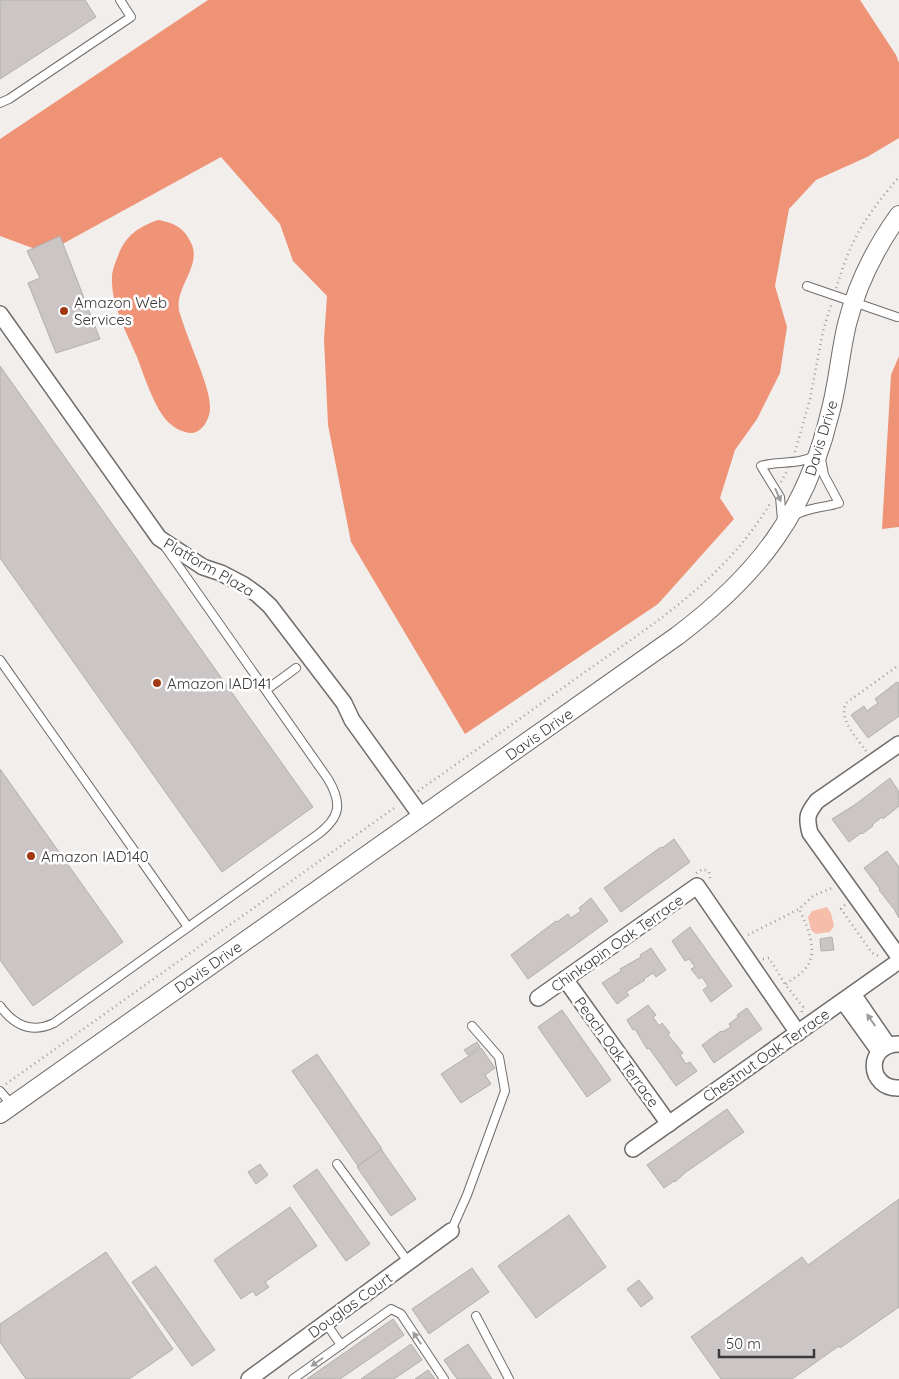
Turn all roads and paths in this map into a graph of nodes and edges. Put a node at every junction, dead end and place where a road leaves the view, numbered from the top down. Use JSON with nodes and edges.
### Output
{"nodes":[{"id":1,"x":120,"y":0,"type":"edge"},
{"id":2,"x":0,"y":103,"type":"edge"},
{"id":3,"x":899,"y":177,"type":"edge"},
{"id":4,"x":899,"y":215,"type":"edge"},
{"id":5,"x":807,"y":286,"type":"dead end"},
{"id":6,"x":834,"y":295,"type":"junction"},
{"id":7,"x":854,"y":302,"type":"junction"},
{"id":8,"x":0,"y":314,"type":"edge"},
{"id":9,"x":897,"y":317,"type":"dead end"},
{"id":10,"x":819,"y":450,"type":"junction"},
{"id":11,"x":792,"y":461,"type":"junction"},
{"id":12,"x":777,"y":492,"type":"junction"},
{"id":13,"x":785,"y":524,"type":"junction"},
{"id":14,"x":159,"y":538,"type":"junction"},
{"id":15,"x":0,"y":660,"type":"edge"},
{"id":16,"x":899,"y":665,"type":"edge"},
{"id":17,"x":296,"y":668,"type":"dead end"},
{"id":18,"x":266,"y":690,"type":"junction"},
{"id":19,"x":899,"y":744,"type":"edge"},
{"id":20,"x":873,"y":763,"type":"junction"},
{"id":21,"x":408,"y":798,"type":"junction"},
{"id":22,"x":421,"y":816,"type":"junction"},
{"id":23,"x":838,"y":886,"type":"dead end"},
{"id":24,"x":849,"y":901,"type":"dead end"},
{"id":25,"x":798,"y":909,"type":"junction"},
{"id":26,"x":188,"y":927,"type":"junction"},
{"id":27,"x":743,"y":938,"type":"dead end"},
{"id":28,"x":882,"y":957,"type":"dead end"},
{"id":29,"x":899,"y":957,"type":"edge"},
{"id":30,"x":757,"y":960,"type":"dead end"},
{"id":31,"x":899,"y":961,"type":"edge"},
{"id":32,"x":565,"y":979,"type":"junction"},
{"id":33,"x":786,"y":984,"type":"junction"},
{"id":34,"x":538,"y":998,"type":"dead end"},
{"id":35,"x":848,"y":998,"type":"junction"},
{"id":36,"x":0,"y":1006,"type":"edge"},
{"id":37,"x":800,"y":1016,"type":"dead end"},
{"id":38,"x":472,"y":1026,"type":"dead end"},
{"id":39,"x":798,"y":1033,"type":"junction"},
{"id":40,"x":889,"y":1047,"type":"edge"},
{"id":41,"x":898,"y":1088,"type":"edge"},
{"id":42,"x":0,"y":1089,"type":"edge"},
{"id":43,"x":6,"y":1110,"type":"edge"},
{"id":44,"x":669,"y":1124,"type":"junction"},
{"id":45,"x":633,"y":1149,"type":"dead end"},
{"id":46,"x":337,"y":1164,"type":"dead end"},
{"id":47,"x":451,"y":1231,"type":"joint"},
{"id":48,"x":410,"y":1263,"type":"junction"},
{"id":49,"x":476,"y":1316,"type":"dead end"},
{"id":50,"x":326,"y":1323,"type":"junction"},
{"id":51,"x":341,"y":1345,"type":"junction"},
{"id":52,"x":249,"y":1379,"type":"edge"},
{"id":53,"x":293,"y":1379,"type":"edge"},
{"id":54,"x":444,"y":1379,"type":"edge"},
{"id":55,"x":510,"y":1379,"type":"edge"}],
"edges":[{"from":1,"to":2,"type":"lane"},
{"from":3,"to":6,"type":"path"},
{"from":4,"to":7,"type":"street","name":"Davis Drive"},
{"from":5,"to":6,"type":"lane"},
{"from":6,"to":7,"type":"lane"},
{"from":6,"to":11,"type":"path"},
{"from":7,"to":9,"type":"lane"},
{"from":7,"to":10,"type":"street","name":"Davis Drive"},
{"from":8,"to":14,"type":"street","name":"Platform Plaza"},
{"from":10,"to":11,"type":"lane"},
{"from":10,"to":13,"type":"street","name":"Davis Drive"},
{"from":10,"to":13,"type":"lane"},
{"from":11,"to":12,"type":"path"},
{"from":11,"to":12,"type":"lane"},
{"from":12,"to":13,"type":"lane","one_way":true},
{"from":12,"to":21,"type":"path"},
{"from":13,"to":22,"type":"street","name":"Davis Drive"},
{"from":14,"to":18,"type":"lane"},
{"from":14,"to":21,"type":"street","name":"Platform Plaza"},
{"from":15,"to":26,"type":"lane"},
{"from":16,"to":20,"type":"path"},
{"from":17,"to":18,"type":"lane"},
{"from":18,"to":26,"type":"lane"},
{"from":19,"to":20,"type":"street"},
{"from":20,"to":29,"type":"street"},
{"from":21,"to":22,"type":"street","name":"Platform Plaza"},
{"from":21,"to":42,"type":"path"},
{"from":22,"to":43,"type":"street","name":"Davis Drive"},
{"from":23,"to":25,"type":"path"},
{"from":24,"to":28,"type":"path"},
{"from":25,"to":27,"type":"path"},
{"from":25,"to":33,"type":"path"},
{"from":26,"to":36,"type":"lane"},
{"from":30,"to":33,"type":"path"},
{"from":31,"to":35,"type":"street","name":"Chestnut Oak Terrace"},
{"from":32,"to":34,"type":"street","name":"Chinkapin Oak Terrace"},
{"from":32,"to":39,"type":"street","name":"Chinkapin Oak Terrace"},
{"from":32,"to":44,"type":"street","name":"Peach Oak Terrace"},
{"from":33,"to":37,"type":"path"},
{"from":35,"to":39,"type":"street","name":"Chestnut Oak Terrace"},
{"from":35,"to":40,"type":"street"},
{"from":38,"to":47,"type":"lane"},
{"from":39,"to":44,"type":"street","name":"Chestnut Oak Terrace"},
{"from":40,"to":41,"type":"street"},
{"from":42,"to":43,"type":"lane"},
{"from":44,"to":45,"type":"street","name":"Chestnut Oak Terrace"},
{"from":46,"to":48,"type":"lane"},
{"from":47,"to":48,"type":"street","name":"Douglas Court"},
{"from":48,"to":50,"type":"street","name":"Douglas Court"},
{"from":49,"to":55,"type":"lane"},
{"from":50,"to":51,"type":"lane"},
{"from":50,"to":52,"type":"street","name":"Douglas Court"},
{"from":51,"to":53,"type":"lane","one_way":true},
{"from":54,"to":51,"type":"lane","one_way":true}]}
